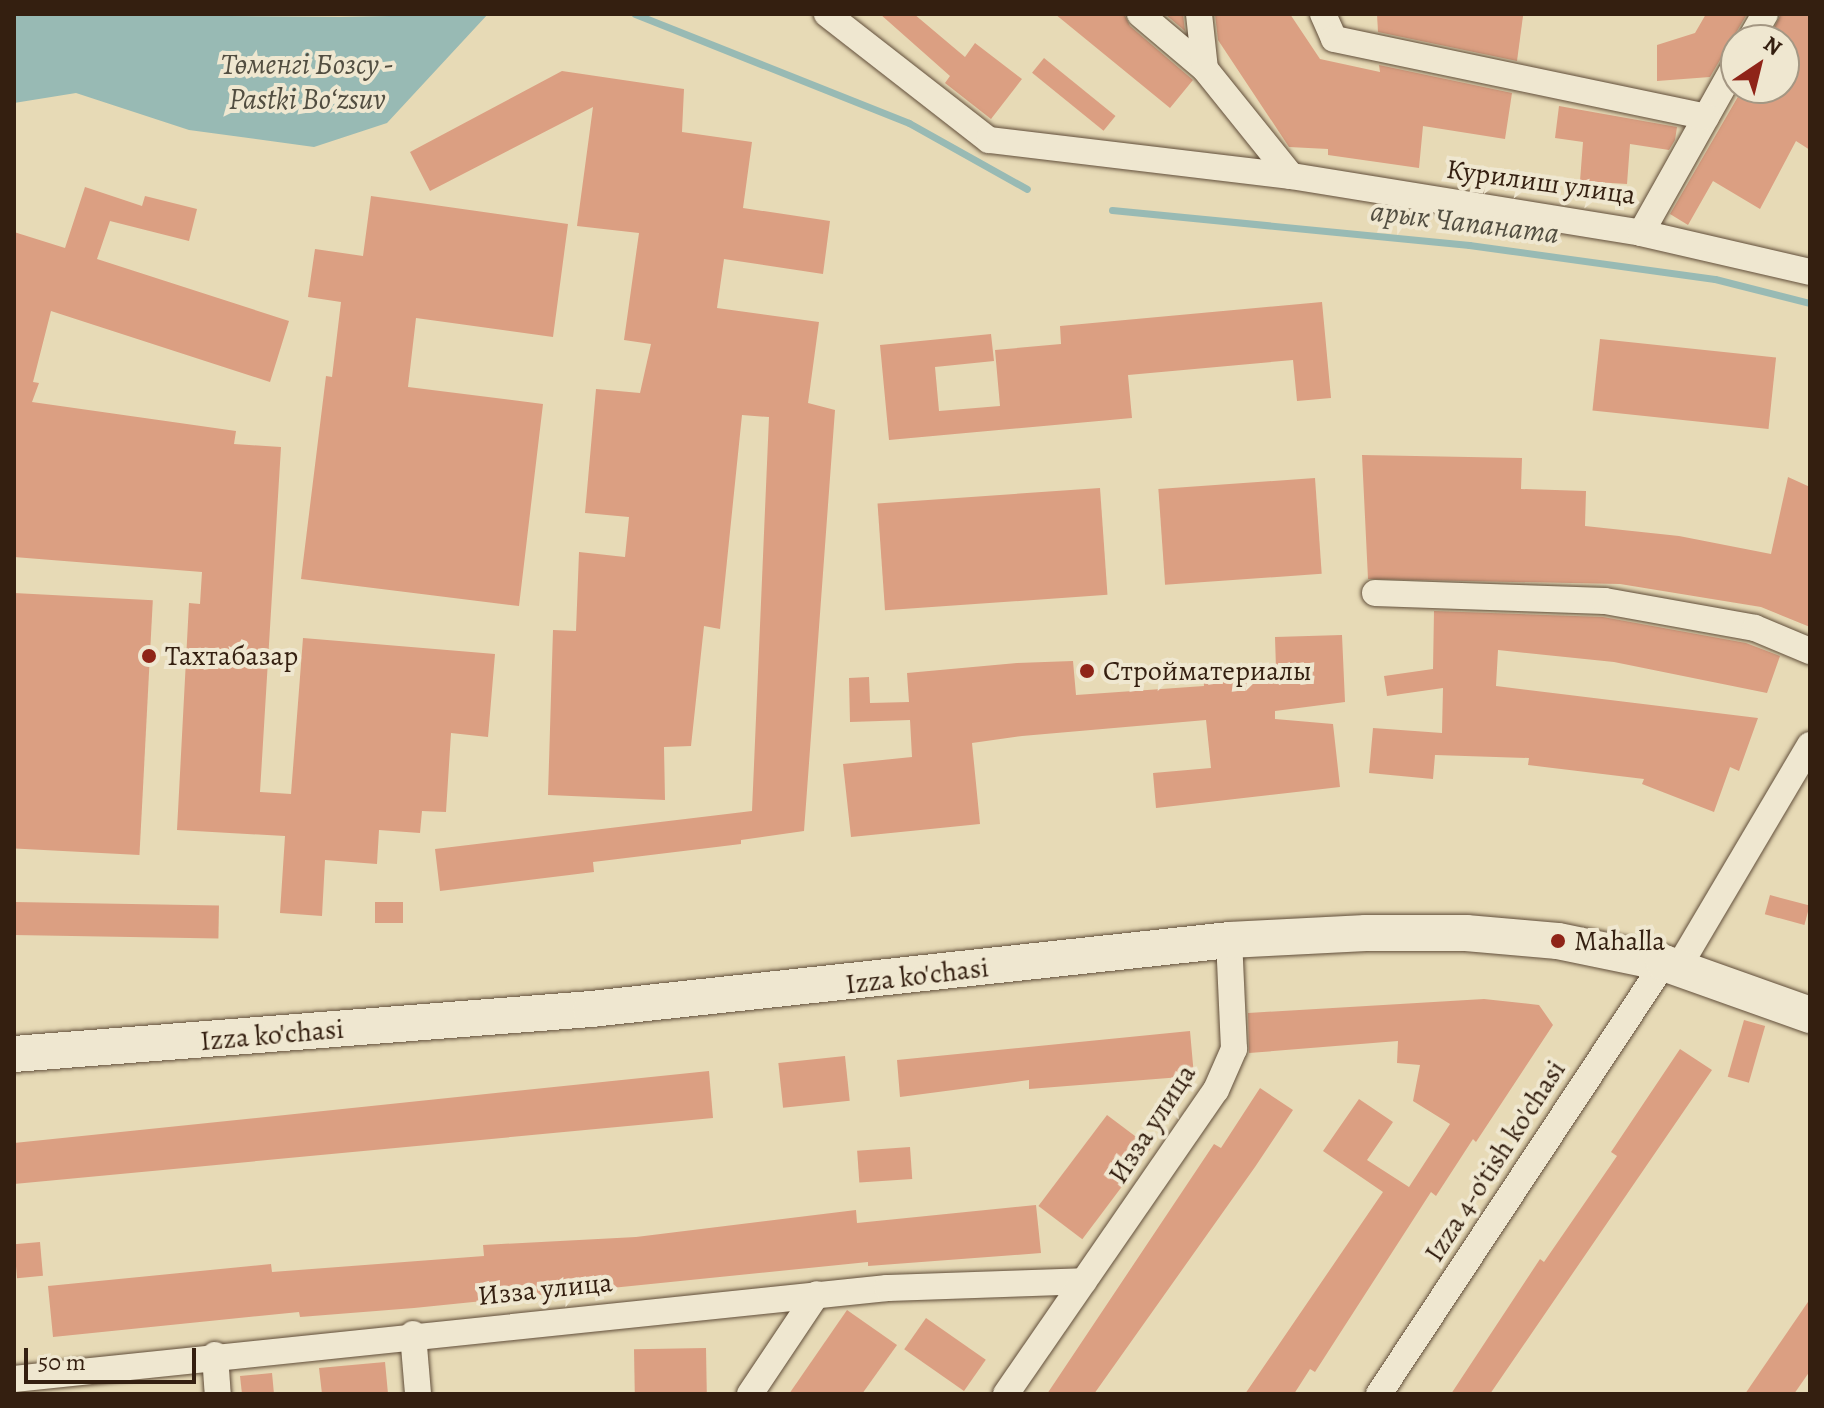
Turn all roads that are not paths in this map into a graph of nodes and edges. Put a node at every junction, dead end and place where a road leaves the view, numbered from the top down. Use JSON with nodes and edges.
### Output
{"nodes":[{"id":1,"x":827,"y":14,"type":"edge"},
{"id":2,"x":1140,"y":14,"type":"edge"},
{"id":3,"x":1199,"y":14,"type":"edge"},
{"id":4,"x":1323,"y":14,"type":"edge"},
{"id":5,"x":1205,"y":69,"type":"junction"},
{"id":6,"x":1720,"y":92,"type":"edge"},
{"id":7,"x":1706,"y":117,"type":"junction"},
{"id":8,"x":1291,"y":176,"type":"junction"},
{"id":9,"x":1641,"y":233,"type":"junction"},
{"id":10,"x":1810,"y":272,"type":"edge"},
{"id":11,"x":1375,"y":593,"type":"dead end"},
{"id":12,"x":1810,"y":651,"type":"edge"},
{"id":13,"x":1810,"y":745,"type":"edge"},
{"id":14,"x":1229,"y":940,"type":"junction"},
{"id":15,"x":1671,"y":965,"type":"junction"},
{"id":16,"x":1810,"y":1015,"type":"edge"},
{"id":17,"x":14,"y":1054,"type":"edge"},
{"id":18,"x":1084,"y":1281,"type":"junction"},
{"id":19,"x":817,"y":1294,"type":"junction"},
{"id":20,"x":413,"y":1334,"type":"junction"},
{"id":21,"x":215,"y":1355,"type":"junction"},
{"id":22,"x":14,"y":1379,"type":"edge"},
{"id":23,"x":218,"y":1394,"type":"edge"},
{"id":24,"x":418,"y":1394,"type":"edge"},
{"id":25,"x":750,"y":1394,"type":"edge"},
{"id":26,"x":1006,"y":1394,"type":"edge"},
{"id":27,"x":1379,"y":1394,"type":"edge"}],
"edges":[{"from":1,"to":8,"type":"street","name":"Курилиш улица"},
{"from":2,"to":5,"type":"street"},
{"from":3,"to":5,"type":"street"},
{"from":4,"to":7,"type":"street"},
{"from":5,"to":8,"type":"street"},
{"from":6,"to":7,"type":"street","name":"Курилиш улица"},
{"from":7,"to":9,"type":"street","name":"Курилиш улица"},
{"from":8,"to":9,"type":"street","name":"Курилиш улица"},
{"from":9,"to":10,"type":"street"},
{"from":11,"to":12,"type":"street"},
{"from":13,"to":15,"type":"street","name":"Izza 4-o'tish ko'chasi"},
{"from":14,"to":15,"type":"main road","name":"Izza ko'chasi"},
{"from":14,"to":17,"type":"main road","name":"Izza ko'chasi"},
{"from":14,"to":18,"type":"street","name":"Изза улица"},
{"from":15,"to":16,"type":"main road","name":"Izza ko'chasi"},
{"from":15,"to":27,"type":"street","name":"Izza 4-o'tish ko'chasi"},
{"from":18,"to":19,"type":"street","name":"Изза улица"},
{"from":18,"to":26,"type":"street","name":"Изза улица"},
{"from":19,"to":20,"type":"street","name":"Изза улица"},
{"from":19,"to":25,"type":"street"},
{"from":20,"to":21,"type":"street","name":"Изза улица"},
{"from":20,"to":24,"type":"street"},
{"from":21,"to":22,"type":"street","name":"Изза улица"},
{"from":21,"to":23,"type":"street"}]}
